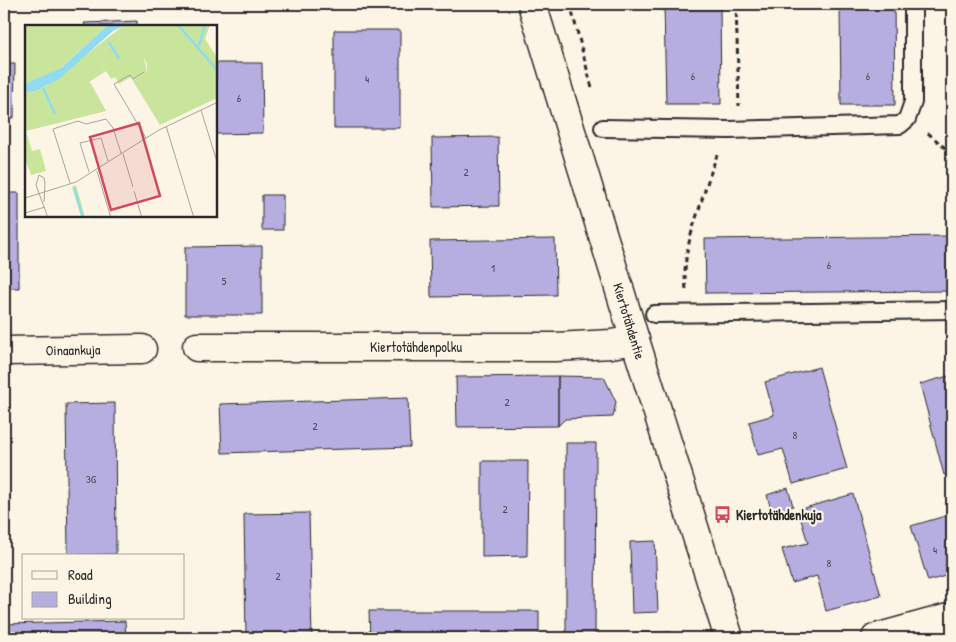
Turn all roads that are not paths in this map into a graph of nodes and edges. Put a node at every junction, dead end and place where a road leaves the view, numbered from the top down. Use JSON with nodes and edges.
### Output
{"nodes":[{"id":1,"x":532,"y":4,"type":"edge"},
{"id":2,"x":913,"y":4,"type":"edge"},
{"id":3,"x":603,"y":128,"type":"dead end"},
{"id":4,"x":952,"y":310,"type":"edge"},
{"id":5,"x":654,"y":314,"type":"dead end"},
{"id":6,"x":635,"y":340,"type":"junction"},
{"id":7,"x":197,"y":346,"type":"dead end"},
{"id":8,"x":142,"y":349,"type":"dead end"},
{"id":9,"x":4,"y":351,"type":"edge"},
{"id":10,"x":952,"y":616,"type":"edge"},
{"id":11,"x":729,"y":638,"type":"edge"},
{"id":12,"x":876,"y":638,"type":"edge"}],
"edges":[{"from":1,"to":6,"type":"street","name":"Kiertotähdentie"},
{"from":2,"to":3,"type":"lane"},
{"from":4,"to":5,"type":"lane"},
{"from":6,"to":7,"type":"street","name":"Kiertotähdenpolku"},
{"from":6,"to":11,"type":"street","name":"Kiertotähdentie"},
{"from":8,"to":9,"type":"street","name":"Oinaankuja"},
{"from":10,"to":12,"type":"street"}]}
